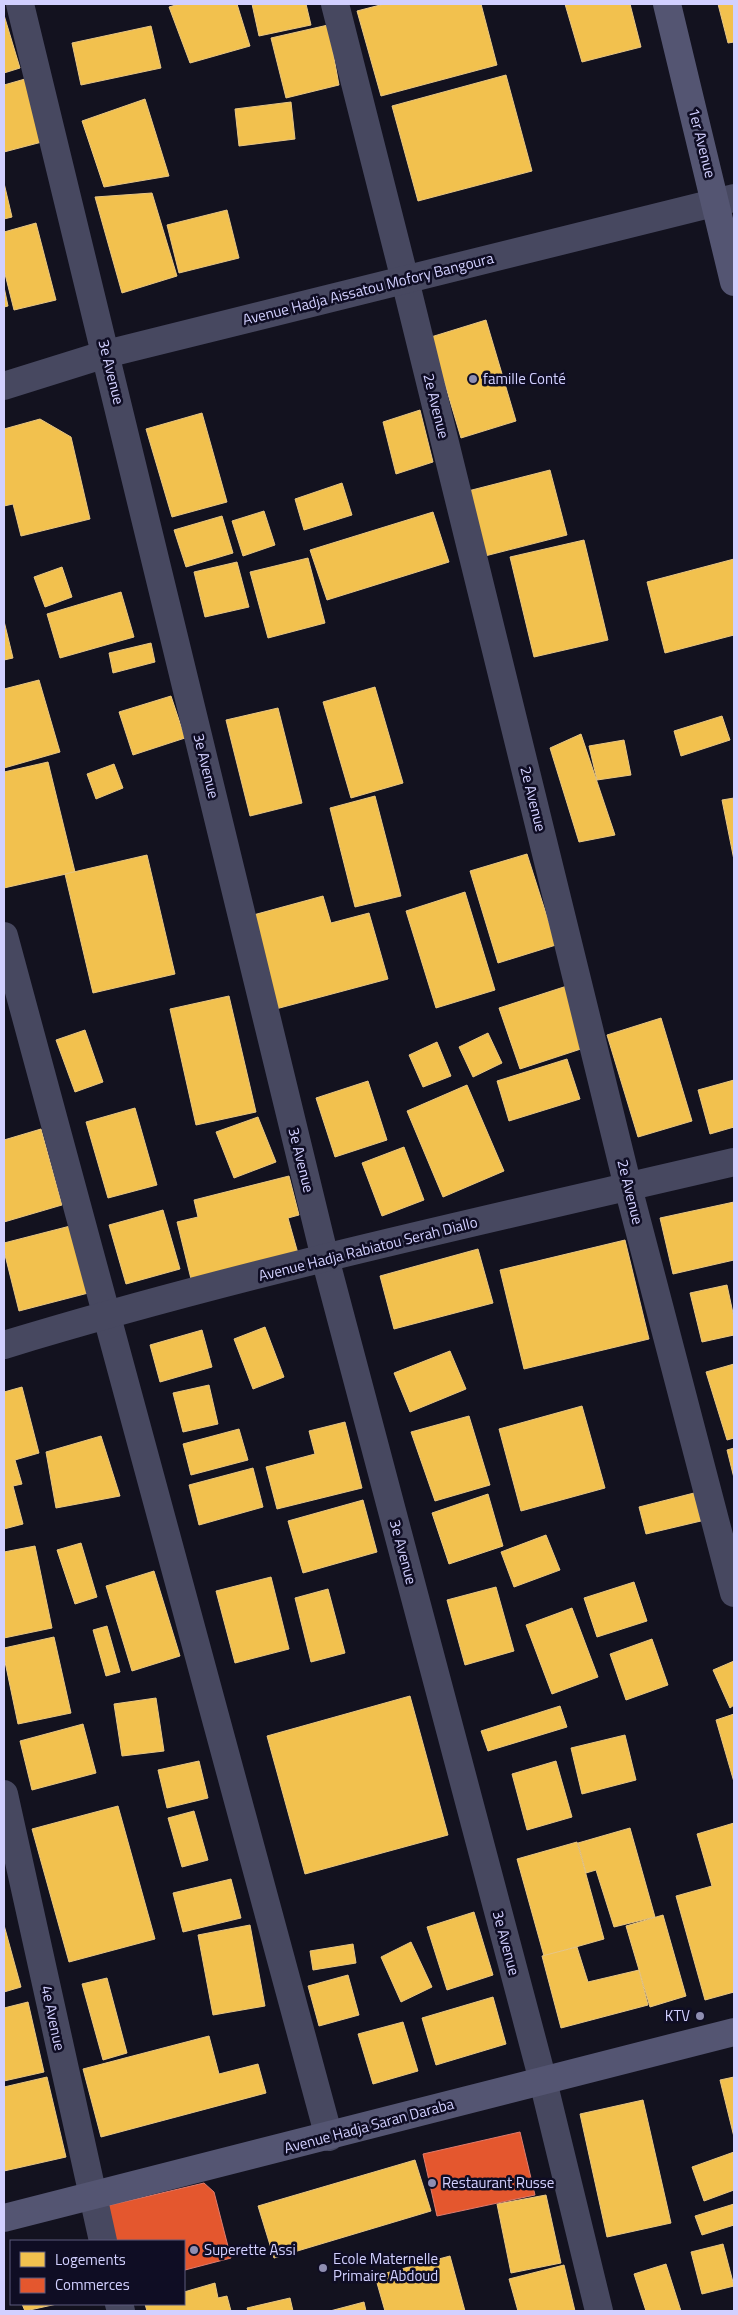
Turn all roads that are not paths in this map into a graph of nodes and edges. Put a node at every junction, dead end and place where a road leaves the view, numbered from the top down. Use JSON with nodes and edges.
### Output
{"nodes":[{"id":1,"x":20,"y":4,"type":"edge"},
{"id":2,"x":335,"y":4,"type":"edge"},
{"id":3,"x":667,"y":4,"type":"edge"},
{"id":4,"x":725,"y":200,"type":"edge"},
{"id":5,"x":405,"y":280,"type":"junction"},
{"id":6,"x":734,"y":282,"type":"edge"},
{"id":7,"x":106,"y":354,"type":"junction"},
{"id":8,"x":4,"y":386,"type":"edge"},
{"id":9,"x":4,"y":936,"type":"edge"},
{"id":10,"x":734,"y":1162,"type":"edge"},
{"id":11,"x":628,"y":1187,"type":"junction"},
{"id":12,"x":325,"y":1258,"type":"junction"},
{"id":13,"x":107,"y":1313,"type":"junction"},
{"id":14,"x":4,"y":1345,"type":"edge"},
{"id":15,"x":734,"y":1593,"type":"edge"},
{"id":16,"x":4,"y":1794,"type":"edge"},
{"id":17,"x":734,"y":2032,"type":"edge"},
{"id":18,"x":543,"y":2080,"type":"junction"},
{"id":19,"x":329,"y":2137,"type":"junction"},
{"id":20,"x":92,"y":2196,"type":"junction"},
{"id":21,"x":4,"y":2218,"type":"edge"},
{"id":22,"x":103,"y":2240,"type":"edge"},
{"id":23,"x":599,"y":2311,"type":"edge"}],
"edges":[{"from":1,"to":7,"type":"street","name":"3e Avenue"},
{"from":2,"to":5,"type":"street","name":"2e Avenue"},
{"from":3,"to":4,"type":"main road","name":"1er Avenue"},
{"from":4,"to":5,"type":"street","name":"Avenue Hadja Aissatou Mofory Bangoura"},
{"from":4,"to":6,"type":"main road","name":"1er Avenue"},
{"from":5,"to":7,"type":"street","name":"Avenue Hadja Aissatou Mofory Bangoura"},
{"from":5,"to":11,"type":"street","name":"2e Avenue"},
{"from":7,"to":8,"type":"street","name":"Avenue Hadja Aissatou Mofory Bangoura"},
{"from":7,"to":12,"type":"street","name":"3e Avenue"},
{"from":9,"to":13,"type":"street"},
{"from":10,"to":11,"type":"street","name":"Avenue Hadja Rabiatou Serah Diallo"},
{"from":11,"to":12,"type":"street","name":"Avenue Hadja Rabiatou Serah Diallo"},
{"from":11,"to":15,"type":"street","name":"2e Avenue"},
{"from":12,"to":13,"type":"street","name":"Avenue Hadja Rabiatou Serah Diallo"},
{"from":12,"to":18,"type":"street","name":"3e Avenue"},
{"from":13,"to":14,"type":"street","name":"Avenue Hadja Rabiatou Serah Diallo"},
{"from":13,"to":19,"type":"street"},
{"from":16,"to":20,"type":"street","name":"4e Avenue"},
{"from":17,"to":18,"type":"main road","name":"Avenue Hadja Saran Daraba"},
{"from":18,"to":19,"type":"main road","name":"Avenue Hadja Saran Daraba"},
{"from":18,"to":23,"type":"street","name":"3e Avenue"},
{"from":19,"to":20,"type":"main road","name":"Avenue Hadja Saran Daraba"},
{"from":20,"to":21,"type":"main road","name":"Avenue Hadja Saran Daraba"},
{"from":20,"to":22,"type":"street","name":"4e Avenue"}]}
